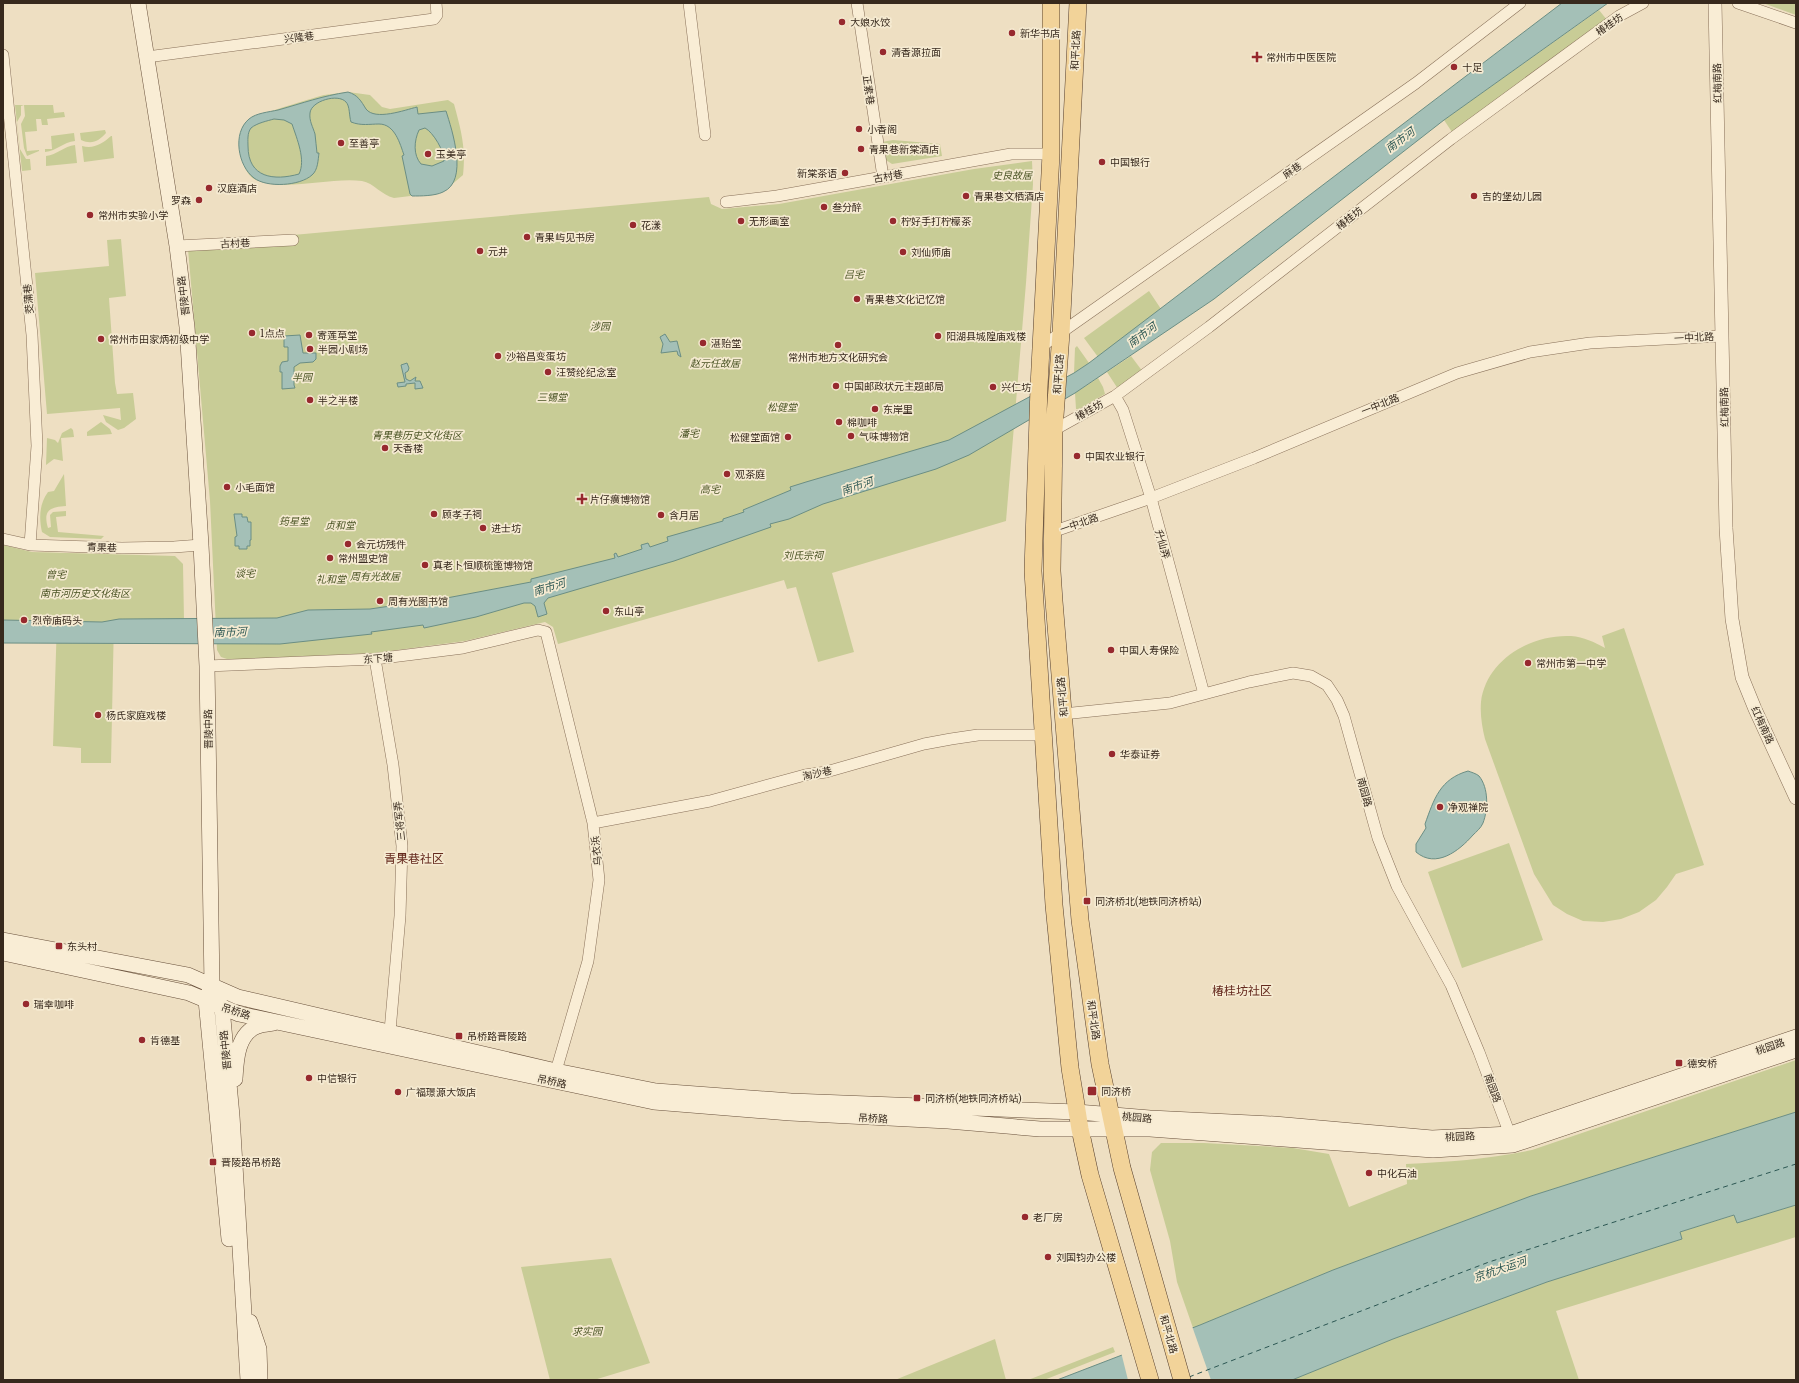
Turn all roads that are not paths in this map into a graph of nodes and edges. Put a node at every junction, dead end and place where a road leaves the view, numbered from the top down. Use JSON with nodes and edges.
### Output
{"nodes":[{"id":1,"x":138,"y":3,"type":"edge"},
{"id":2,"x":436,"y":3,"type":"edge"},
{"id":3,"x":689,"y":3,"type":"edge"},
{"id":4,"x":857,"y":3,"type":"edge"},
{"id":5,"x":1051,"y":3,"type":"edge"},
{"id":6,"x":1078,"y":3,"type":"edge"},
{"id":7,"x":1520,"y":3,"type":"edge"},
{"id":8,"x":1643,"y":3,"type":"edge"},
{"id":9,"x":1715,"y":3,"type":"edge"},
{"id":10,"x":1738,"y":3,"type":"edge"},
{"id":11,"x":1796,"y":23,"type":"edge"},
{"id":12,"x":3,"y":55,"type":"edge"},
{"id":13,"x":146,"y":57,"type":"junction"},
{"id":14,"x":705,"y":135,"type":"dead end"},
{"id":15,"x":1051,"y":154,"type":"junction"},
{"id":16,"x":882,"y":177,"type":"junction"},
{"id":17,"x":726,"y":202,"type":"dead end"},
{"id":18,"x":293,"y":240,"type":"dead end"},
{"id":19,"x":177,"y":246,"type":"junction"},
{"id":20,"x":1061,"y":333,"type":"junction"},
{"id":21,"x":1722,"y":336,"type":"junction"},
{"id":22,"x":1042,"y":346,"type":"junction"},
{"id":23,"x":1115,"y":396,"type":"junction"},
{"id":24,"x":1046,"y":427,"type":"junction"},
{"id":25,"x":1151,"y":498,"type":"junction"},
{"id":26,"x":1052,"y":532,"type":"junction"},
{"id":27,"x":3,"y":539,"type":"edge"},
{"id":28,"x":30,"y":545,"type":"junction"},
{"id":29,"x":201,"y":545,"type":"junction"},
{"id":30,"x":546,"y":632,"type":"joint"},
{"id":31,"x":375,"y":659,"type":"junction"},
{"id":32,"x":207,"y":666,"type":"junction"},
{"id":33,"x":1204,"y":694,"type":"junction"},
{"id":34,"x":1063,"y":714,"type":"junction"},
{"id":35,"x":1043,"y":735,"type":"junction"},
{"id":36,"x":1796,"y":798,"type":"edge"},
{"id":37,"x":593,"y":823,"type":"junction"},
{"id":38,"x":3,"y":940,"type":"edge"},
{"id":39,"x":3,"y":953,"type":"edge"},
{"id":40,"x":212,"y":986,"type":"junction"},
{"id":41,"x":206,"y":1000,"type":"junction"},
{"id":42,"x":222,"y":1008,"type":"junction"},
{"id":43,"x":277,"y":1022,"type":"junction"},
{"id":44,"x":390,"y":1031,"type":"junction"},
{"id":45,"x":1796,"y":1037,"type":"edge"},
{"id":46,"x":1796,"y":1050,"type":"edge"},
{"id":47,"x":556,"y":1071,"type":"junction"},
{"id":48,"x":1076,"y":1112,"type":"junction"},
{"id":49,"x":232,"y":1116,"type":"junction"},
{"id":50,"x":1112,"y":1122,"type":"junction"},
{"id":51,"x":1080,"y":1129,"type":"junction"},
{"id":52,"x":1512,"y":1139,"type":"junction"},
{"id":53,"x":243,"y":1297,"type":"junction"},
{"id":54,"x":240,"y":1380,"type":"edge"},
{"id":55,"x":248,"y":1380,"type":"edge"},
{"id":56,"x":260,"y":1380,"type":"edge"},
{"id":57,"x":1150,"y":1380,"type":"edge"},
{"id":58,"x":1182,"y":1380,"type":"edge"}],
"edges":[{"from":1,"to":13,"type":"main road","name":"晋陵中路"},
{"from":2,"to":13,"type":"street","name":"兴隆巷"},
{"from":3,"to":14,"type":"street"},
{"from":4,"to":16,"type":"street","name":"正素巷"},
{"from":5,"to":15,"type":"main road","name":"和平北路"},
{"from":6,"to":20,"type":"main road","name":"和平北路"},
{"from":7,"to":20,"type":"street","name":"麻巷"},
{"from":8,"to":23,"type":"street","name":"椿桂坊"},
{"from":9,"to":21,"type":"street","name":"红梅南路"},
{"from":10,"to":11,"type":"street"},
{"from":12,"to":28,"type":"street","name":"茭蒲巷"},
{"from":13,"to":19,"type":"main road","name":"晋陵中路"},
{"from":15,"to":16,"type":"street","name":"古村巷"},
{"from":15,"to":22,"type":"main road","name":"和平北路"},
{"from":16,"to":17,"type":"street","name":"古村巷"},
{"from":18,"to":19,"type":"street","name":"古村巷"},
{"from":19,"to":29,"type":"main road","name":"晋陵中路"},
{"from":20,"to":22,"type":"street","name":"麻巷"},
{"from":20,"to":24,"type":"main road","name":"和平北路"},
{"from":21,"to":25,"type":"street","name":"一中北路"},
{"from":21,"to":36,"type":"street","name":"红梅南路"},
{"from":22,"to":24,"type":"main road","name":"和平北路"},
{"from":23,"to":24,"type":"street","name":"椿桂坊"},
{"from":23,"to":25,"type":"street","name":"升仙弄"},
{"from":24,"to":26,"type":"main road","name":"和平北路"},
{"from":24,"to":35,"type":"main road","name":"和平北路"},
{"from":25,"to":26,"type":"street","name":"一中北路"},
{"from":25,"to":33,"type":"street","name":"升仙弄"},
{"from":26,"to":34,"type":"main road","name":"和平北路"},
{"from":27,"to":28,"type":"street","name":"青果巷"},
{"from":28,"to":29,"type":"street","name":"青果巷"},
{"from":29,"to":32,"type":"main road","name":"晋陵中路"},
{"from":30,"to":31,"type":"street","name":"东下塘"},
{"from":30,"to":37,"type":"street","name":"乌衣浜"},
{"from":31,"to":32,"type":"street","name":"东下塘"},
{"from":31,"to":44,"type":"street","name":"三将军弄"},
{"from":32,"to":40,"type":"main road","name":"晋陵中路"},
{"from":33,"to":34,"type":"street","name":"南园路"},
{"from":33,"to":52,"type":"street","name":"南园路"},
{"from":34,"to":50,"type":"main road","name":"和平北路"},
{"from":35,"to":37,"type":"street","name":"淘沙巷"},
{"from":35,"to":48,"type":"main road","name":"和平北路"},
{"from":37,"to":47,"type":"street","name":"乌衣浜"},
{"from":38,"to":40,"type":"main road","name":"吊桥路"},
{"from":39,"to":41,"type":"main road","name":"吊桥路"},
{"from":40,"to":41,"type":"main road"},
{"from":40,"to":42,"type":"main road","name":"晋陵中路"},
{"from":40,"to":44,"type":"main road","name":"吊桥路"},
{"from":41,"to":42,"type":"main road","name":"吊桥路"},
{"from":41,"to":54,"type":"main road","name":"晋陵中路"},
{"from":42,"to":43,"type":"main road","name":"吊桥路"},
{"from":42,"to":49,"type":"main road","name":"晋陵中路"},
{"from":43,"to":49,"type":"main road"},
{"from":43,"to":51,"type":"main road","name":"吊桥路"},
{"from":44,"to":47,"type":"main road","name":"吊桥路"},
{"from":45,"to":52,"type":"main road","name":"桃园路"},
{"from":46,"to":52,"type":"main road","name":"桃园路"},
{"from":47,"to":48,"type":"main road","name":"吊桥路"},
{"from":48,"to":50,"type":"main road","name":"吊桥路"},
{"from":48,"to":51,"type":"main road","name":"和平北路"},
{"from":49,"to":53,"type":"main road","name":"晋陵中路"},
{"from":50,"to":51,"type":"main road","name":"吊桥路"},
{"from":50,"to":52,"type":"main road","name":"桃园路"},
{"from":50,"to":58,"type":"main road","name":"和平北路"},
{"from":51,"to":57,"type":"main road","name":"和平北路"},
{"from":53,"to":55,"type":"main road","name":"晋陵中路"},
{"from":53,"to":56,"type":"main road"}]}
